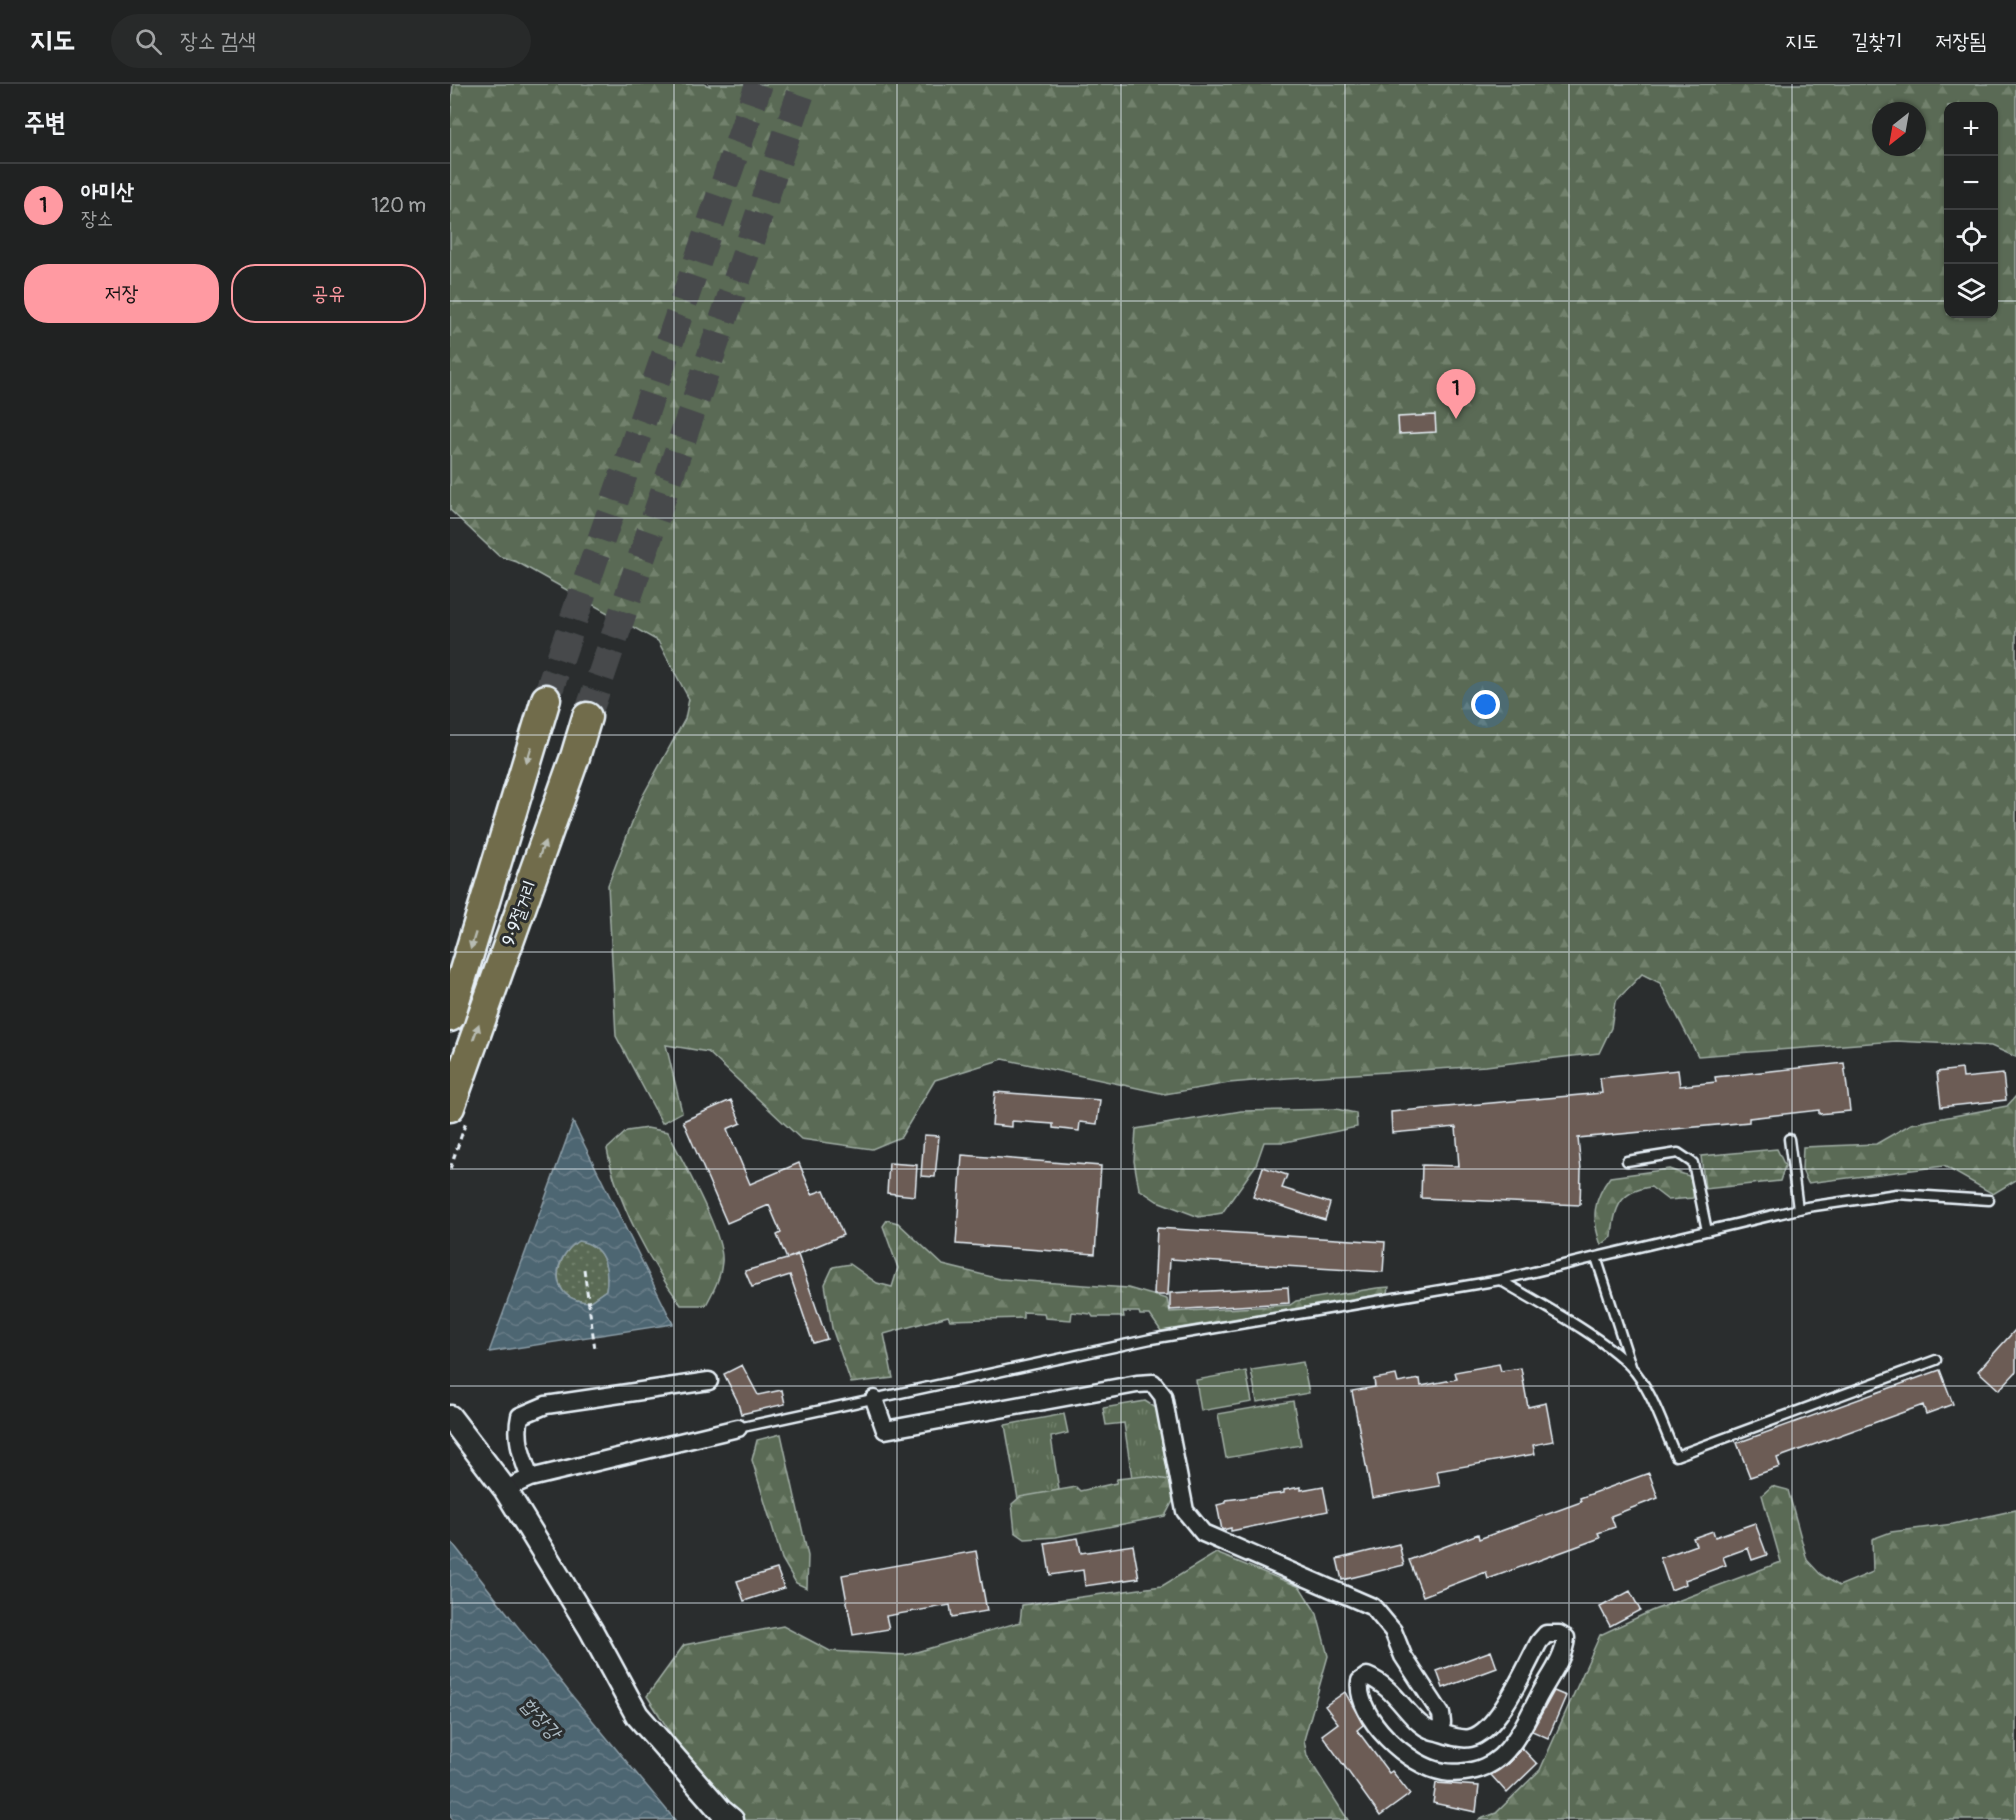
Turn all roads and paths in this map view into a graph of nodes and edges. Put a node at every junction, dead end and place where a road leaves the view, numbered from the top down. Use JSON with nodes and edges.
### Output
{"nodes":[{"id":1,"x":546,"y":699,"type":"tunnel mouth"},
{"id":2,"x":587,"y":717,"type":"tunnel mouth"},
{"id":3,"x":450,"y":1017,"type":"edge"},
{"id":4,"x":450,"y":1107,"type":"edge"},
{"id":5,"x":1790,"y":1139,"type":"dead end"},
{"id":6,"x":1627,"y":1161,"type":"dead end"},
{"id":7,"x":1989,"y":1200,"type":"dead end"},
{"id":8,"x":1798,"y":1209,"type":"junction"},
{"id":9,"x":1707,"y":1231,"type":"junction"},
{"id":10,"x":1596,"y":1257,"type":"junction"},
{"id":11,"x":584,"y":1269,"type":"dead end"},
{"id":12,"x":1500,"y":1280,"type":"junction"},
{"id":13,"x":595,"y":1349,"type":"dead end"},
{"id":14,"x":1936,"y":1360,"type":"dead end"},
{"id":15,"x":1631,"y":1367,"type":"junction"},
{"id":16,"x":709,"y":1381,"type":"dead end"},
{"id":17,"x":874,"y":1399,"type":"junction"},
{"id":18,"x":450,"y":1417,"type":"edge"},
{"id":19,"x":738,"y":1428,"type":"joint"},
{"id":20,"x":530,"y":1478,"type":"junction"},
{"id":21,"x":505,"y":1489,"type":"junction"},
{"id":22,"x":1438,"y":1732,"type":"junction"},
{"id":23,"x":732,"y":1820,"type":"edge"}],
"edges":[{"from":1,"to":3,"type":"highway","name":"9·9절거리","one_way":true},
{"from":4,"to":2,"type":"highway","name":"9·9절거리","one_way":true},
{"from":5,"to":8,"type":"lane"},
{"from":6,"to":9,"type":"lane"},
{"from":7,"to":8,"type":"lane"},
{"from":8,"to":9,"type":"lane"},
{"from":9,"to":10,"type":"lane"},
{"from":10,"to":12,"type":"lane"},
{"from":10,"to":15,"type":"lane"},
{"from":11,"to":13,"type":"path"},
{"from":12,"to":15,"type":"lane"},
{"from":12,"to":17,"type":"lane"},
{"from":14,"to":15,"type":"lane"},
{"from":16,"to":20,"type":"street"},
{"from":17,"to":19,"type":"lane"},
{"from":17,"to":22,"type":"street"},
{"from":18,"to":21,"type":"street"},
{"from":19,"to":20,"type":"street"},
{"from":20,"to":21,"type":"street"},
{"from":21,"to":23,"type":"street"},
{"from":22,"to":22,"type":"street"}]}
